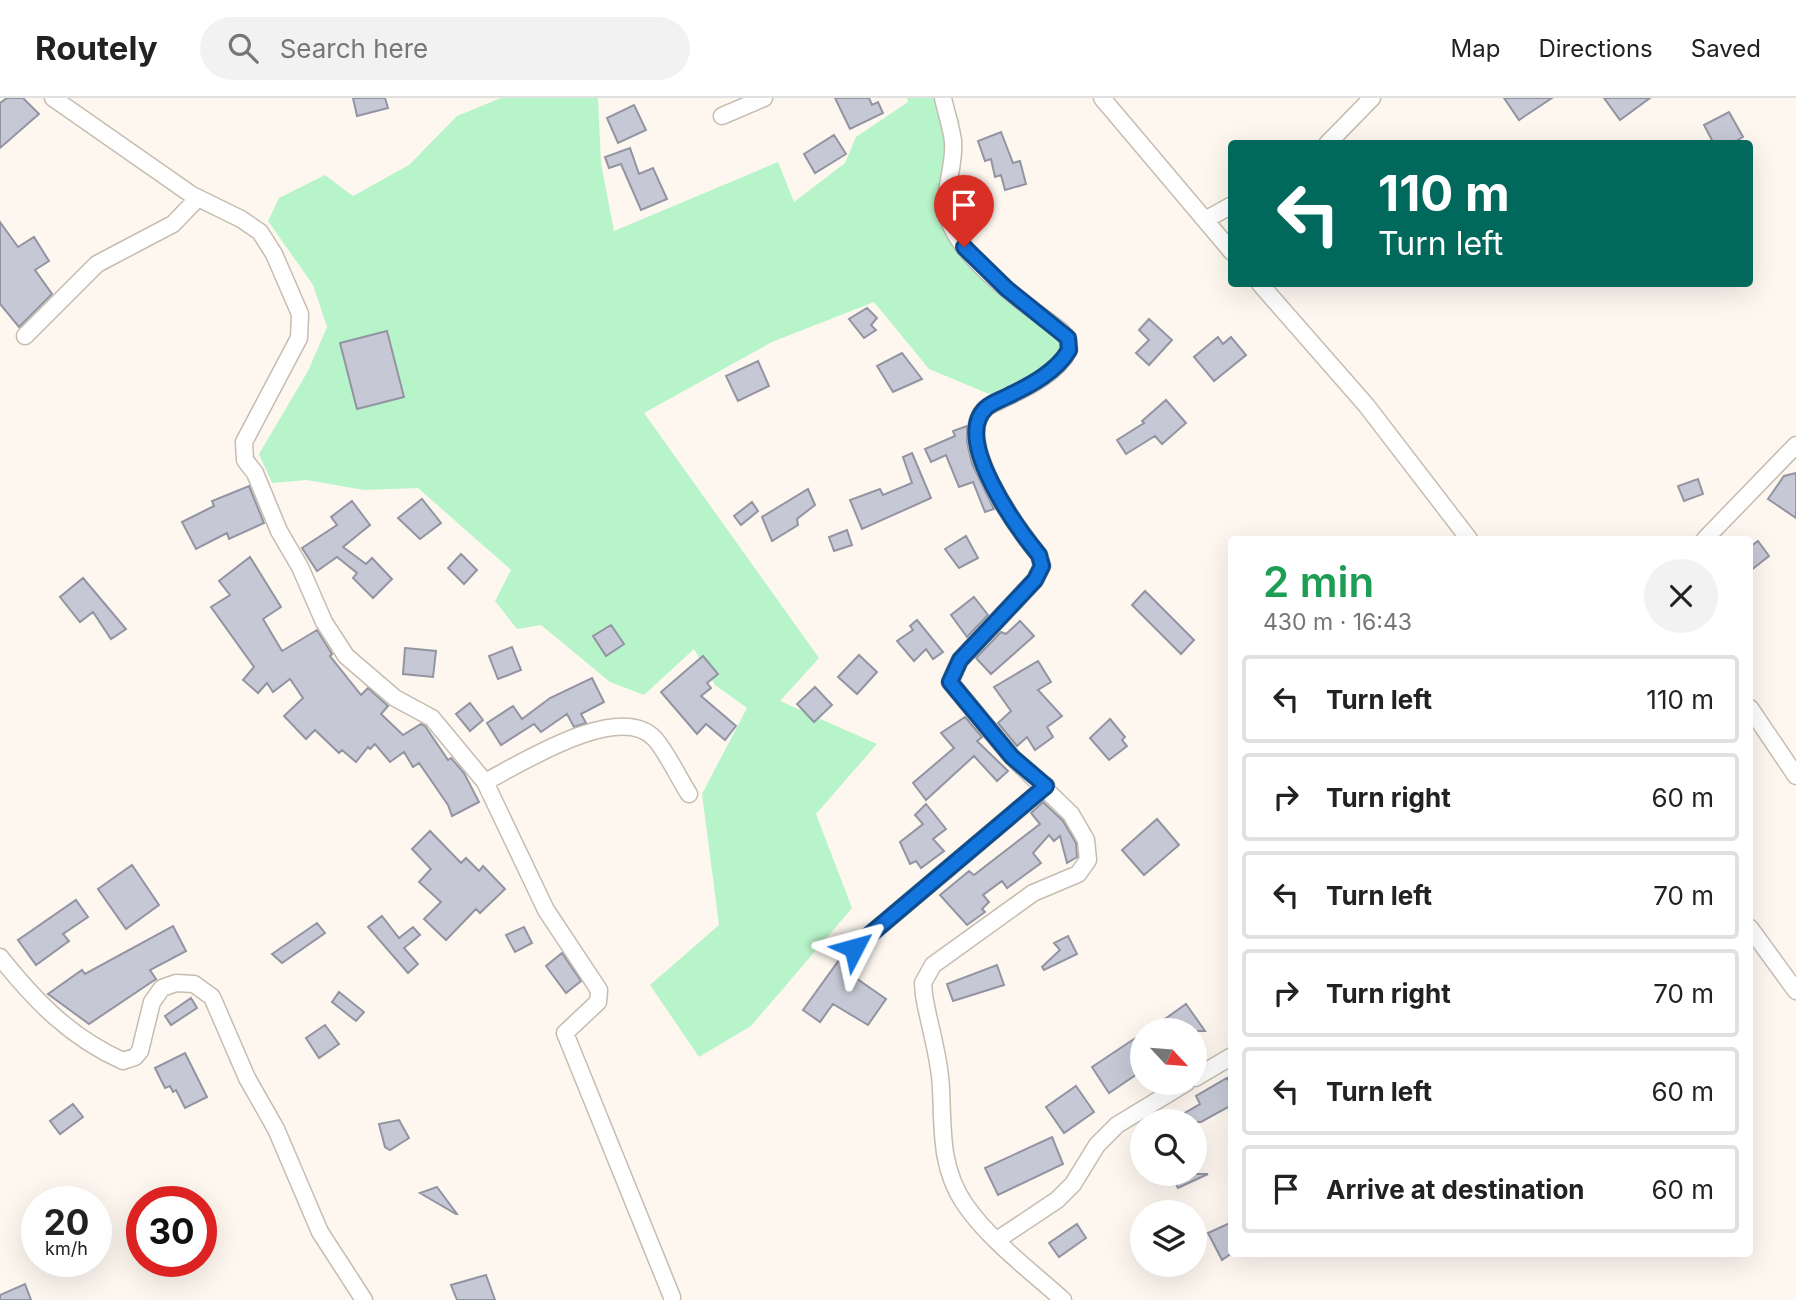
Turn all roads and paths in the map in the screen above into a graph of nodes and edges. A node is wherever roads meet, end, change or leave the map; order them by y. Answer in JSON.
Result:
{"nodes":[{"id":1,"x":53,"y":98,"type":"edge"},
{"id":2,"x":764,"y":98,"type":"edge"},
{"id":3,"x":943,"y":98,"type":"edge"},
{"id":4,"x":1102,"y":98,"type":"edge"},
{"id":5,"x":1372,"y":98,"type":"edge"},
{"id":6,"x":722,"y":116,"type":"dead end"},
{"id":7,"x":1331,"y":140,"type":"edge"},
{"id":8,"x":198,"y":198,"type":"junction"},
{"id":9,"x":1228,"y":207,"type":"edge"},
{"id":10,"x":1205,"y":220,"type":"junction"},
{"id":11,"x":1228,"y":246,"type":"edge"},
{"id":12,"x":1263,"y":287,"type":"edge"},
{"id":13,"x":24,"y":336,"type":"dead end"},
{"id":14,"x":1796,"y":445,"type":"edge"},
{"id":15,"x":1467,"y":536,"type":"edge"},
{"id":16,"x":1708,"y":536,"type":"edge"},
{"id":17,"x":1753,"y":713,"type":"edge"},
{"id":18,"x":1796,"y":776,"type":"edge"},
{"id":19,"x":485,"y":782,"type":"junction"},
{"id":20,"x":1046,"y":786,"type":"junction"},
{"id":21,"x":689,"y":794,"type":"dead end"},
{"id":22,"x":1753,"y":932,"type":"edge"},
{"id":23,"x":854,"y":948,"type":"dead end"},
{"id":24,"x":0,"y":957,"type":"edge"},
{"id":25,"x":1796,"y":991,"type":"edge"},
{"id":26,"x":1228,"y":1058,"type":"edge"},
{"id":27,"x":1208,"y":1070,"type":"edge"},
{"id":28,"x":1165,"y":1096,"type":"edge"},
{"id":29,"x":997,"y":1240,"type":"junction"},
{"id":30,"x":672,"y":1297,"type":"dead end"},
{"id":31,"x":364,"y":1300,"type":"edge"},
{"id":32,"x":1063,"y":1300,"type":"edge"}],
"edges":[{"from":1,"to":8,"type":"street"},
{"from":2,"to":6,"type":"street"},
{"from":3,"to":20,"type":"street"},
{"from":4,"to":10,"type":"street"},
{"from":5,"to":7,"type":"street"},
{"from":8,"to":13,"type":"street"},
{"from":8,"to":19,"type":"street"},
{"from":9,"to":10,"type":"street"},
{"from":10,"to":11,"type":"street"},
{"from":12,"to":15,"type":"street"},
{"from":14,"to":16,"type":"street"},
{"from":17,"to":18,"type":"street"},
{"from":19,"to":21,"type":"street"},
{"from":19,"to":30,"type":"street"},
{"from":20,"to":23,"type":"street"},
{"from":20,"to":29,"type":"street"},
{"from":22,"to":25,"type":"street"},
{"from":24,"to":31,"type":"street"},
{"from":26,"to":27,"type":"street"},
{"from":28,"to":29,"type":"street"},
{"from":29,"to":32,"type":"street"}]}
